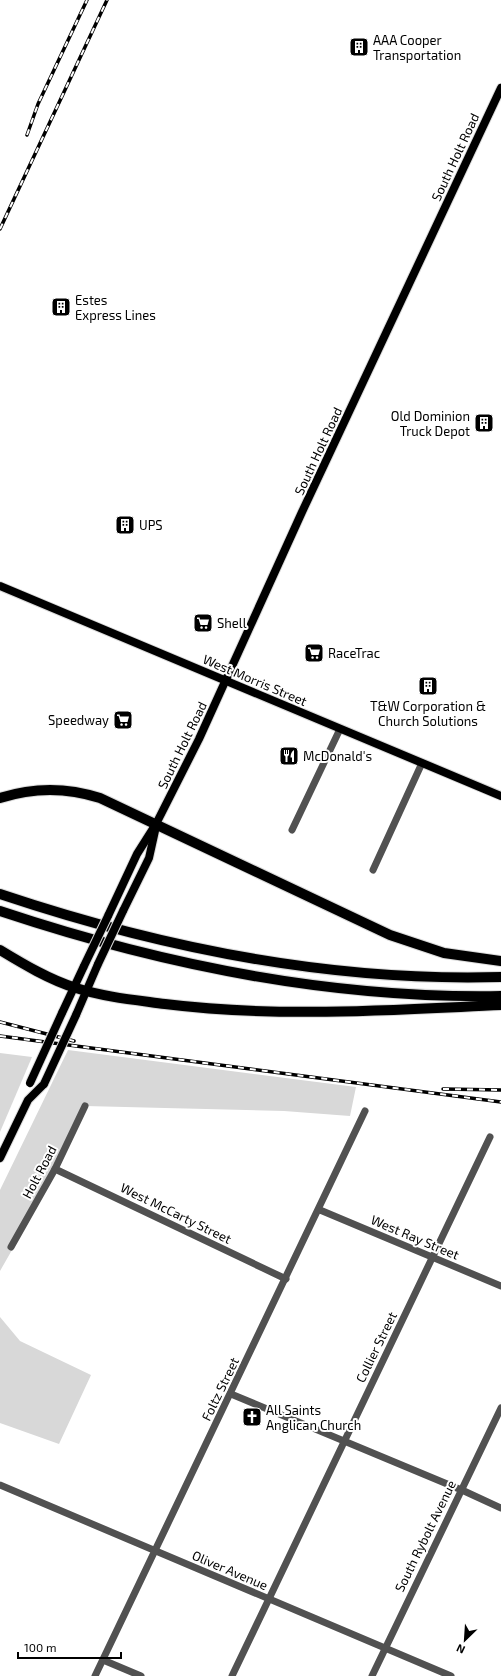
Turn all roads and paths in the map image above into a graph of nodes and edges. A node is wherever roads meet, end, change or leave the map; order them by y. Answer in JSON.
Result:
{"nodes":[{"id":1,"x":501,"y":88,"type":"edge"},
{"id":2,"x":0,"y":586,"type":"edge"},
{"id":3,"x":226,"y":681,"type":"junction"},
{"id":4,"x":340,"y":729,"type":"junction"},
{"id":5,"x":422,"y":763,"type":"junction"},
{"id":6,"x":501,"y":796,"type":"edge"},
{"id":7,"x":0,"y":798,"type":"edge"},
{"id":8,"x":156,"y":824,"type":"junction"},
{"id":9,"x":292,"y":830,"type":"dead end"},
{"id":10,"x":373,"y":870,"type":"dead end"},
{"id":11,"x":0,"y":894,"type":"edge"},
{"id":12,"x":0,"y":911,"type":"edge"},
{"id":13,"x":0,"y":950,"type":"edge"},
{"id":14,"x":501,"y":961,"type":"edge"},
{"id":15,"x":501,"y":977,"type":"edge"},
{"id":16,"x":74,"y":988,"type":"junction"},
{"id":17,"x":86,"y":991,"type":"junction"},
{"id":18,"x":501,"y":996,"type":"edge"},
{"id":19,"x":501,"y":1005,"type":"edge"},
{"id":20,"x":28,"y":1100,"type":"junction"},
{"id":21,"x":85,"y":1106,"type":"dead end"},
{"id":22,"x":366,"y":1111,"type":"dead end"},
{"id":23,"x":490,"y":1137,"type":"dead end"},
{"id":24,"x":0,"y":1158,"type":"edge"},
{"id":25,"x":55,"y":1169,"type":"junction"},
{"id":26,"x":320,"y":1210,"type":"junction"},
{"id":27,"x":11,"y":1247,"type":"dead end"},
{"id":28,"x":432,"y":1257,"type":"junction"},
{"id":29,"x":286,"y":1279,"type":"junction"},
{"id":30,"x":501,"y":1286,"type":"edge"},
{"id":31,"x":231,"y":1394,"type":"junction"},
{"id":32,"x":501,"y":1408,"type":"edge"},
{"id":33,"x":344,"y":1441,"type":"junction"},
{"id":34,"x":0,"y":1485,"type":"edge"},
{"id":35,"x":461,"y":1490,"type":"junction"},
{"id":36,"x":501,"y":1508,"type":"edge"},
{"id":37,"x":155,"y":1551,"type":"junction"},
{"id":38,"x":268,"y":1599,"type":"junction"},
{"id":39,"x":385,"y":1648,"type":"junction"},
{"id":40,"x":103,"y":1660,"type":"junction"},
{"id":41,"x":95,"y":1676,"type":"edge"},
{"id":42,"x":141,"y":1676,"type":"edge"},
{"id":43,"x":232,"y":1676,"type":"edge"},
{"id":44,"x":372,"y":1676,"type":"edge"},
{"id":45,"x":452,"y":1676,"type":"edge"}],
"edges":[{"from":1,"to":3,"type":"main road","name":"South Holt Road"},
{"from":2,"to":3,"type":"main road","name":"West Morris Street"},
{"from":3,"to":4,"type":"main road","name":"West Morris Street"},
{"from":3,"to":8,"type":"main road","name":"South Holt Road"},
{"from":4,"to":5,"type":"main road","name":"West Morris Street"},
{"from":4,"to":9,"type":"street"},
{"from":5,"to":6,"type":"main road","name":"West Morris Street"},
{"from":5,"to":10,"type":"street"},
{"from":7,"to":8,"type":"highway"},
{"from":8,"to":14,"type":"highway"},
{"from":8,"to":16,"type":"main road","name":"South Holt Road","bridge":true},
{"from":8,"to":17,"type":"main road","name":"South Holt Road","bridge":true},
{"from":11,"to":15,"type":"highway"},
{"from":12,"to":18,"type":"highway"},
{"from":13,"to":16,"type":"highway"},
{"from":16,"to":17,"type":"highway"},
{"from":16,"to":20,"type":"main road","name":"South Holt Road","bridge":true},
{"from":17,"to":19,"type":"highway"},
{"from":17,"to":20,"type":"main road","name":"South Holt Road","bridge":true},
{"from":20,"to":24,"type":"main road","name":"South Holt Road"},
{"from":21,"to":25,"type":"street","name":"Holt Road"},
{"from":22,"to":26,"type":"street","name":"Foltz Street"},
{"from":23,"to":28,"type":"street","name":"Collier Street"},
{"from":25,"to":27,"type":"street","name":"Holt Road"},
{"from":25,"to":29,"type":"street","name":"West McCarty Street"},
{"from":26,"to":28,"type":"street","name":"West Ray Street"},
{"from":26,"to":29,"type":"street","name":"Foltz Street"},
{"from":28,"to":30,"type":"street","name":"West Ray Street"},
{"from":28,"to":33,"type":"street","name":"Collier Street"},
{"from":29,"to":31,"type":"street","name":"Foltz Street"},
{"from":31,"to":33,"type":"street"},
{"from":31,"to":37,"type":"street","name":"Foltz Street"},
{"from":32,"to":35,"type":"street","name":"South Rybolt Avenue"},
{"from":33,"to":35,"type":"street"},
{"from":33,"to":38,"type":"street","name":"Collier Street"},
{"from":34,"to":37,"type":"street","name":"Oliver Avenue"},
{"from":35,"to":36,"type":"street"},
{"from":35,"to":39,"type":"street","name":"South Rybolt Avenue"},
{"from":37,"to":38,"type":"street","name":"Oliver Avenue"},
{"from":37,"to":40,"type":"street","name":"Foltz Street"},
{"from":38,"to":39,"type":"street","name":"Oliver Avenue"},
{"from":38,"to":43,"type":"street","name":"Collier Street"},
{"from":39,"to":44,"type":"street","name":"South Rybolt Avenue"},
{"from":39,"to":45,"type":"street","name":"Oliver Avenue"},
{"from":40,"to":41,"type":"street","name":"Foltz Street"},
{"from":40,"to":42,"type":"street"}]}
